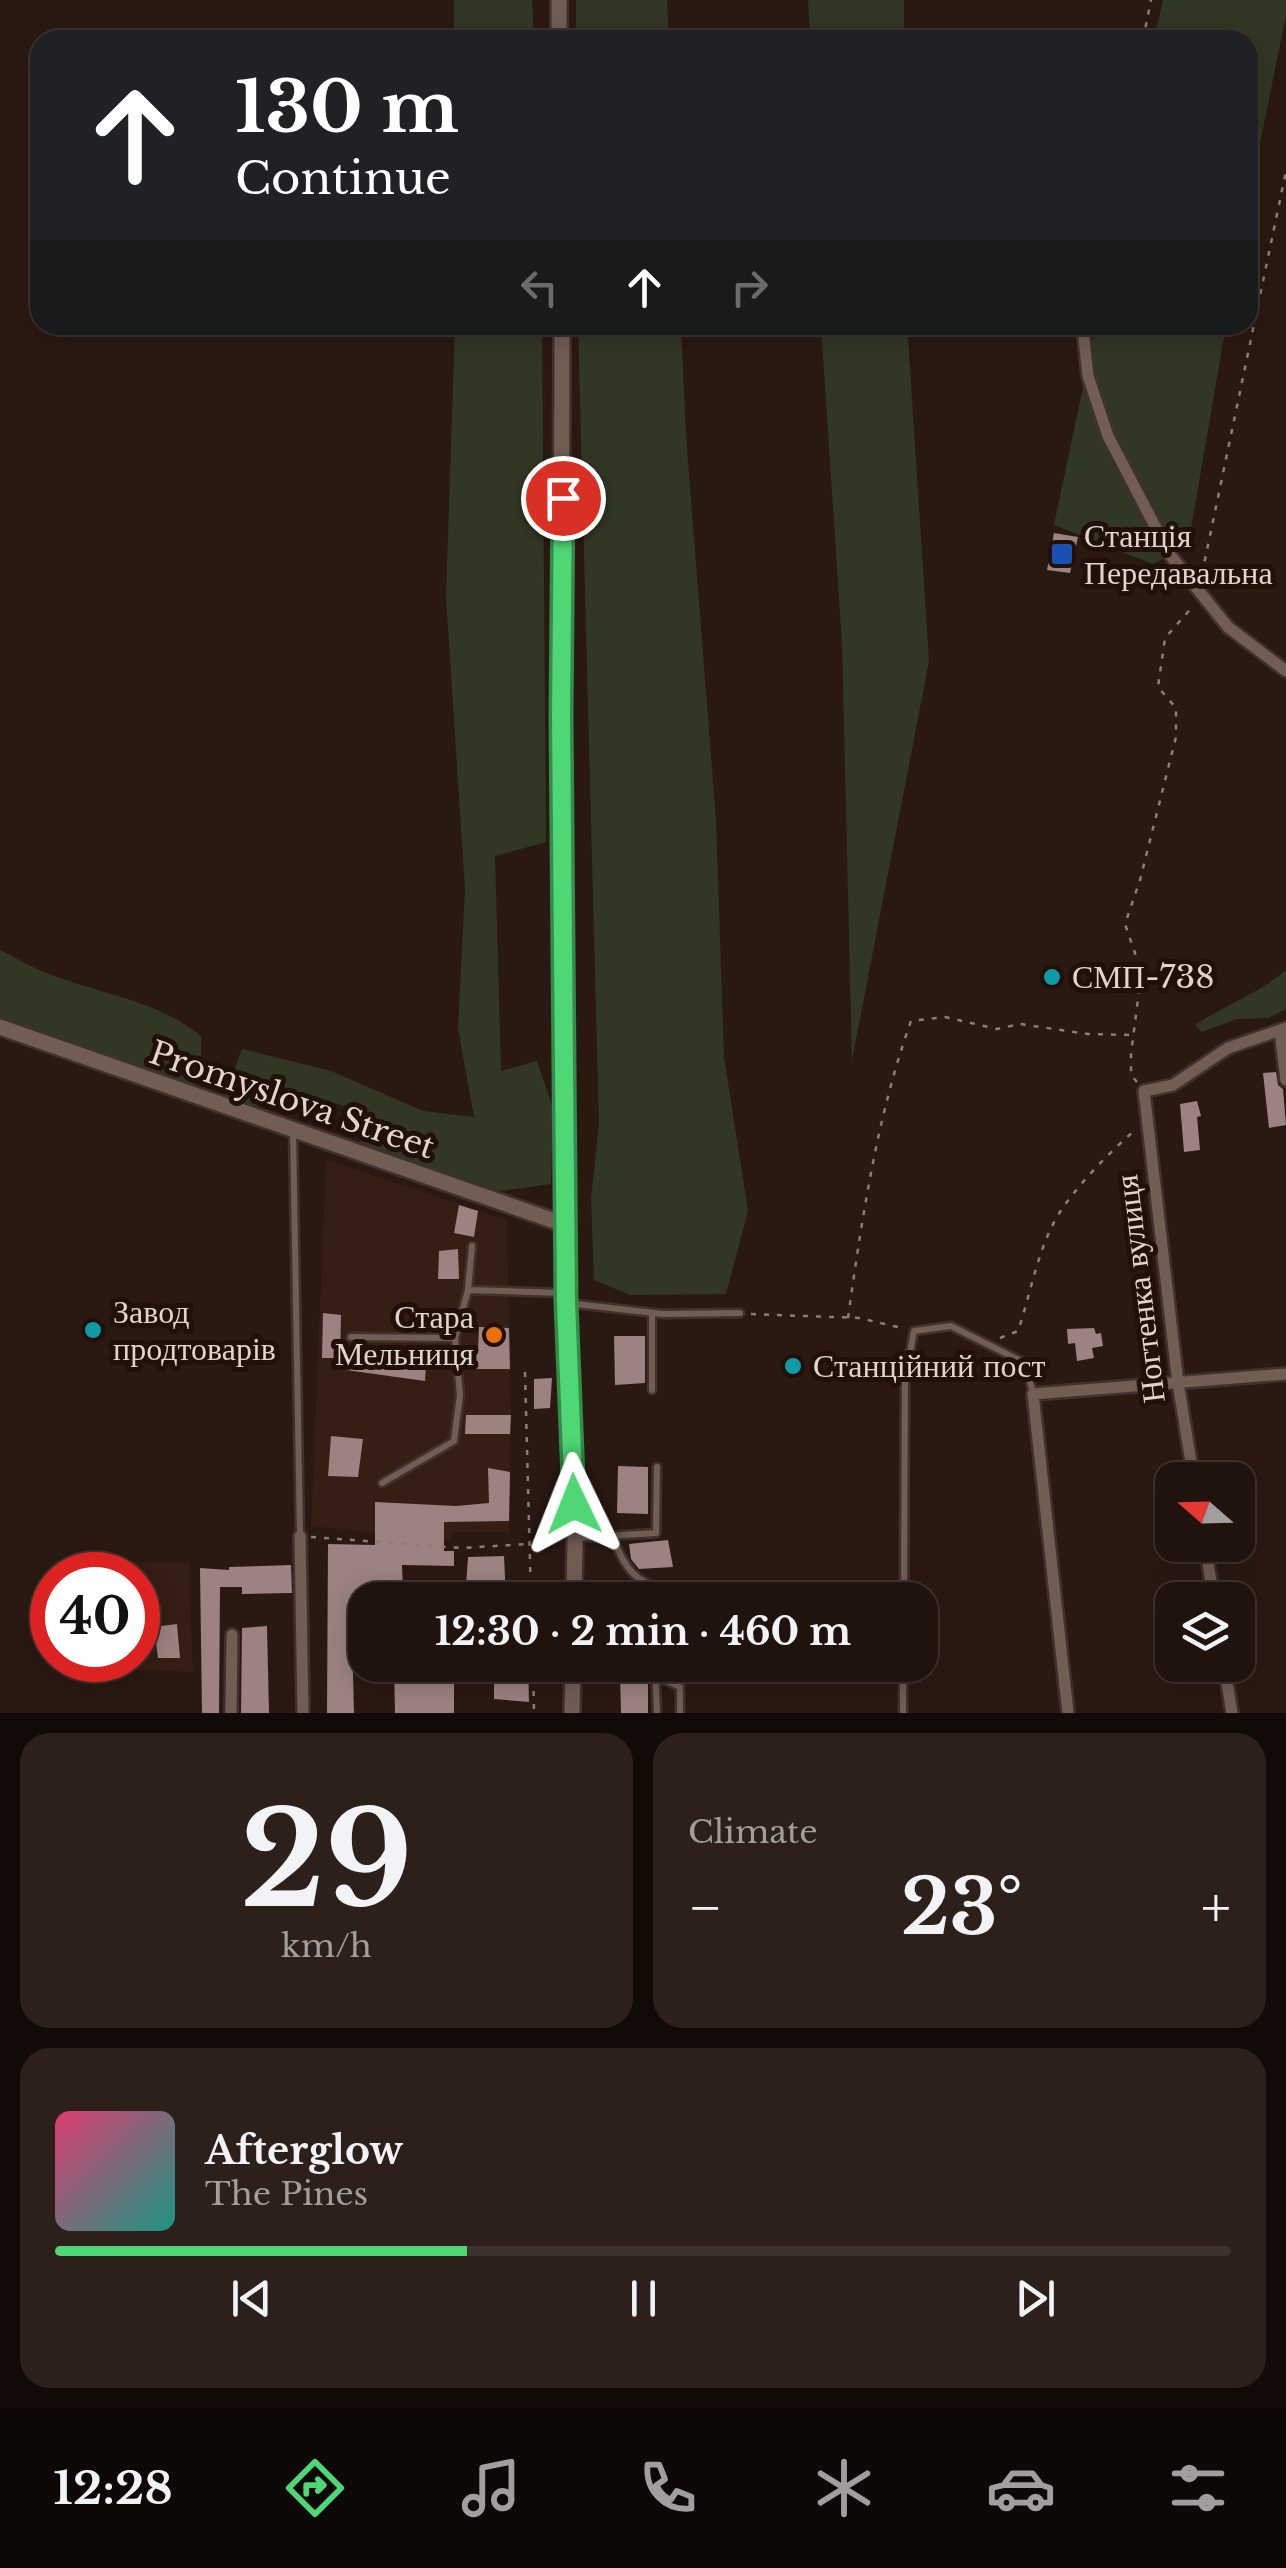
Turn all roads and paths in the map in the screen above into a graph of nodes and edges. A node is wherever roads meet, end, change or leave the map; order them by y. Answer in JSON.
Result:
{"nodes":[{"id":1,"x":558,"y":0,"type":"edge"},
{"id":2,"x":1151,"y":0,"type":"edge"},
{"id":3,"x":559,"y":30,"type":"edge"},
{"id":4,"x":1145,"y":30,"type":"edge"},
{"id":5,"x":1286,"y":171,"type":"edge"},
{"id":6,"x":1258,"y":310,"type":"edge"},
{"id":7,"x":562,"y":335,"type":"edge"},
{"id":8,"x":1084,"y":335,"type":"edge"},
{"id":9,"x":1253,"y":335,"type":"edge"},
{"id":10,"x":1201,"y":593,"type":"junction"},
{"id":11,"x":1286,"y":672,"type":"edge"},
{"id":12,"x":0,"y":1027,"type":"edge"},
{"id":13,"x":1283,"y":1029,"type":"edge"},
{"id":14,"x":1132,"y":1035,"type":"junction"},
{"id":15,"x":1286,"y":1080,"type":"edge"},
{"id":16,"x":1144,"y":1091,"type":"junction"},
{"id":17,"x":1148,"y":1120,"type":"junction"},
{"id":18,"x":294,"y":1129,"type":"junction"},
{"id":19,"x":566,"y":1224,"type":"junction"},
{"id":20,"x":472,"y":1246,"type":"dead end"},
{"id":21,"x":468,"y":1290,"type":"junction"},
{"id":22,"x":566,"y":1298,"type":"junction"},
{"id":23,"x":652,"y":1313,"type":"junction"},
{"id":24,"x":740,"y":1313,"type":"joint"},
{"id":25,"x":848,"y":1318,"type":"junction"},
{"id":26,"x":914,"y":1331,"type":"junction"},
{"id":27,"x":352,"y":1336,"type":"dead end"},
{"id":28,"x":455,"y":1338,"type":"junction"},
{"id":29,"x":984,"y":1342,"type":"junction"},
{"id":30,"x":525,"y":1372,"type":"dead end"},
{"id":31,"x":1286,"y":1374,"type":"edge"},
{"id":32,"x":1178,"y":1384,"type":"junction"},
{"id":33,"x":652,"y":1390,"type":"dead end"},
{"id":34,"x":1033,"y":1394,"type":"junction"},
{"id":35,"x":1191,"y":1462,"type":"edge"},
{"id":36,"x":657,"y":1467,"type":"dead end"},
{"id":37,"x":382,"y":1483,"type":"dead end"},
{"id":38,"x":300,"y":1536,"type":"junction"},
{"id":39,"x":612,"y":1536,"type":"junction"},
{"id":40,"x":575,"y":1538,"type":"junction"},
{"id":41,"x":530,"y":1544,"type":"junction"},
{"id":42,"x":531,"y":1582,"type":"edge"},
{"id":43,"x":574,"y":1582,"type":"edge"},
{"id":44,"x":644,"y":1582,"type":"edge"},
{"id":45,"x":904,"y":1582,"type":"edge"},
{"id":46,"x":232,"y":1635,"type":"dead end"},
{"id":47,"x":533,"y":1682,"type":"edge"},
{"id":48,"x":573,"y":1682,"type":"edge"},
{"id":49,"x":656,"y":1682,"type":"edge"},
{"id":50,"x":669,"y":1682,"type":"edge"},
{"id":51,"x":903,"y":1682,"type":"edge"},
{"id":52,"x":1227,"y":1682,"type":"edge"},
{"id":53,"x":231,"y":1713,"type":"edge"},
{"id":54,"x":303,"y":1713,"type":"edge"},
{"id":55,"x":534,"y":1713,"type":"edge"},
{"id":56,"x":572,"y":1713,"type":"edge"},
{"id":57,"x":657,"y":1713,"type":"edge"},
{"id":58,"x":680,"y":1713,"type":"edge"},
{"id":59,"x":903,"y":1713,"type":"edge"},
{"id":60,"x":1068,"y":1713,"type":"edge"},
{"id":61,"x":1232,"y":1713,"type":"edge"}],
"edges":[{"from":1,"to":3,"type":"street"},
{"from":2,"to":4,"type":"path"},
{"from":5,"to":6,"type":"path"},
{"from":7,"to":19,"type":"street"},
{"from":8,"to":10,"type":"street"},
{"from":9,"to":10,"type":"path"},
{"from":10,"to":11,"type":"street"},
{"from":10,"to":14,"type":"path"},
{"from":12,"to":18,"type":"street","name":"Promyslova Street"},
{"from":13,"to":15,"type":"street"},
{"from":13,"to":16,"type":"street"},
{"from":14,"to":16,"type":"path"},
{"from":14,"to":25,"type":"path"},
{"from":16,"to":17,"type":"street","name":"Ногтенка вулиця"},
{"from":17,"to":29,"type":"path"},
{"from":17,"to":32,"type":"street","name":"Ногтенка вулиця"},
{"from":18,"to":19,"type":"street","name":"Promyslova Street"},
{"from":18,"to":38,"type":"lane"},
{"from":19,"to":22,"type":"street"},
{"from":20,"to":21,"type":"lane"},
{"from":21,"to":22,"type":"lane"},
{"from":21,"to":28,"type":"lane"},
{"from":22,"to":23,"type":"lane"},
{"from":22,"to":40,"type":"street"},
{"from":23,"to":24,"type":"lane"},
{"from":23,"to":33,"type":"lane"},
{"from":24,"to":25,"type":"path"},
{"from":25,"to":26,"type":"path"},
{"from":26,"to":29,"type":"lane"},
{"from":26,"to":45,"type":"lane"},
{"from":27,"to":28,"type":"lane"},
{"from":28,"to":37,"type":"lane"},
{"from":29,"to":34,"type":"lane"},
{"from":30,"to":41,"type":"path"},
{"from":31,"to":32,"type":"street"},
{"from":32,"to":34,"type":"street"},
{"from":32,"to":35,"type":"street","name":"Ногтенка вулиця"},
{"from":34,"to":60,"type":"street"},
{"from":36,"to":39,"type":"lane"},
{"from":38,"to":41,"type":"path"},
{"from":38,"to":54,"type":"street"},
{"from":39,"to":40,"type":"lane"},
{"from":39,"to":44,"type":"lane"},
{"from":40,"to":43,"type":"street"},
{"from":41,"to":42,"type":"path"},
{"from":46,"to":53,"type":"street"},
{"from":47,"to":55,"type":"path"},
{"from":48,"to":56,"type":"street"},
{"from":49,"to":57,"type":"lane"},
{"from":50,"to":58,"type":"lane"},
{"from":51,"to":59,"type":"lane"},
{"from":52,"to":61,"type":"street"}]}
